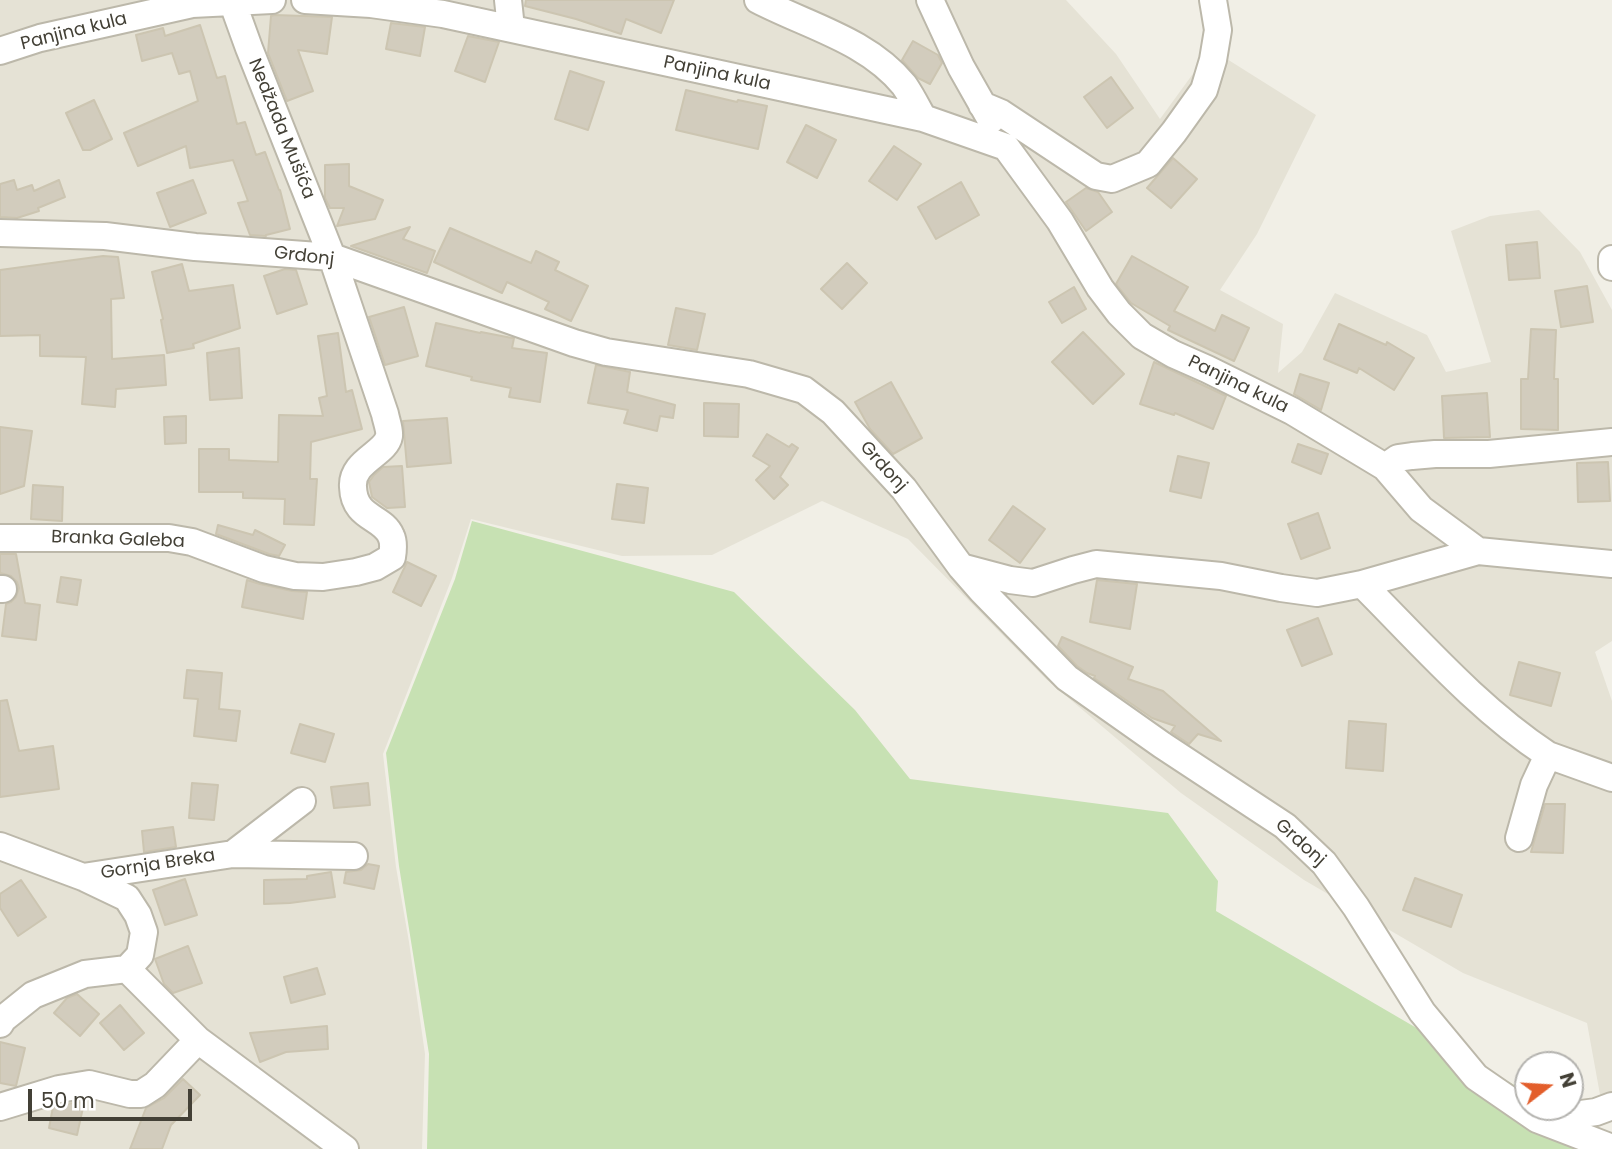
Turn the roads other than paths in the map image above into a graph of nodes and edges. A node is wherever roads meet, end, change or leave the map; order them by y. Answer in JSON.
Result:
{"nodes":[{"id":1,"x":272,"y":0,"type":"edge"},
{"id":2,"x":305,"y":0,"type":"edge"},
{"id":3,"x":508,"y":0,"type":"edge"},
{"id":4,"x":758,"y":0,"type":"edge"},
{"id":5,"x":930,"y":0,"type":"edge"},
{"id":6,"x":1213,"y":0,"type":"edge"},
{"id":7,"x":232,"y":1,"type":"edge"},
{"id":8,"x":191,"y":2,"type":"edge"},
{"id":9,"x":511,"y":28,"type":"junction"},
{"id":10,"x":0,"y":51,"type":"edge"},
{"id":11,"x":982,"y":105,"type":"junction"},
{"id":12,"x":923,"y":118,"type":"junction"},
{"id":13,"x":1006,"y":147,"type":"junction"},
{"id":14,"x":0,"y":233,"type":"edge"},
{"id":15,"x":332,"y":257,"type":"junction"},
{"id":16,"x":1612,"y":260,"type":"edge"},
{"id":17,"x":1612,"y":267,"type":"edge"},
{"id":18,"x":1612,"y":442,"type":"edge"},
{"id":19,"x":1385,"y":467,"type":"junction"},
{"id":20,"x":0,"y":538,"type":"edge"},
{"id":21,"x":1478,"y":551,"type":"junction"},
{"id":22,"x":1612,"y":564,"type":"edge"},
{"id":23,"x":961,"y":567,"type":"junction"},
{"id":24,"x":1362,"y":584,"type":"junction"},
{"id":25,"x":1548,"y":755,"type":"junction"},
{"id":26,"x":1612,"y":778,"type":"edge"},
{"id":27,"x":302,"y":801,"type":"dead end"},
{"id":28,"x":1519,"y":838,"type":"dead end"},
{"id":29,"x":0,"y":846,"type":"edge"},
{"id":30,"x":233,"y":854,"type":"junction"},
{"id":31,"x":354,"y":856,"type":"dead end"},
{"id":32,"x":83,"y":877,"type":"junction"},
{"id":33,"x":127,"y":969,"type":"junction"},
{"id":34,"x":0,"y":1024,"type":"edge"},
{"id":35,"x":198,"y":1041,"type":"junction"},
{"id":36,"x":1514,"y":1103,"type":"edge"},
{"id":37,"x":1612,"y":1106,"type":"edge"},
{"id":38,"x":0,"y":1107,"type":"edge"},
{"id":39,"x":1584,"y":1114,"type":"edge"},
{"id":40,"x":1542,"y":1121,"type":"edge"},
{"id":41,"x":1612,"y":1148,"type":"edge"},
{"id":42,"x":345,"y":1149,"type":"edge"}],
"edges":[{"from":1,"to":7,"type":"street","name":"Panjina kula"},
{"from":2,"to":9,"type":"street","name":"Panjina kula"},
{"from":3,"to":9,"type":"street"},
{"from":4,"to":12,"type":"street"},
{"from":5,"to":11,"type":"street"},
{"from":6,"to":11,"type":"street"},
{"from":7,"to":8,"type":"street","name":"Panjina kula"},
{"from":7,"to":15,"type":"street","name":"Nedžada Mušića"},
{"from":8,"to":10,"type":"street","name":"Panjina kula"},
{"from":9,"to":12,"type":"street","name":"Panjina kula"},
{"from":11,"to":13,"type":"street"},
{"from":12,"to":13,"type":"street","name":"Panjina kula"},
{"from":13,"to":19,"type":"street","name":"Panjina kula"},
{"from":14,"to":15,"type":"street","name":"Grdonj"},
{"from":15,"to":20,"type":"street","name":"Branka Galeba"},
{"from":15,"to":23,"type":"street","name":"Grdonj"},
{"from":16,"to":17,"type":"street"},
{"from":18,"to":19,"type":"street"},
{"from":19,"to":21,"type":"street","name":"Panjina kula"},
{"from":21,"to":22,"type":"street"},
{"from":21,"to":24,"type":"street"},
{"from":23,"to":24,"type":"street"},
{"from":23,"to":36,"type":"street","name":"Grdonj"},
{"from":24,"to":25,"type":"street"},
{"from":25,"to":26,"type":"street"},
{"from":25,"to":28,"type":"street"},
{"from":27,"to":30,"type":"street","name":"Gornja Breka"},
{"from":29,"to":32,"type":"street","name":"Gornja Breka"},
{"from":30,"to":31,"type":"street","name":"Gornja Breka"},
{"from":30,"to":32,"type":"street","name":"Gornja Breka"},
{"from":32,"to":33,"type":"street","name":"Gornja Breka"},
{"from":33,"to":34,"type":"street"},
{"from":33,"to":35,"type":"street"},
{"from":35,"to":38,"type":"street"},
{"from":35,"to":42,"type":"street"},
{"from":37,"to":39,"type":"street"},
{"from":40,"to":41,"type":"street","name":"Grdonj"}]}
